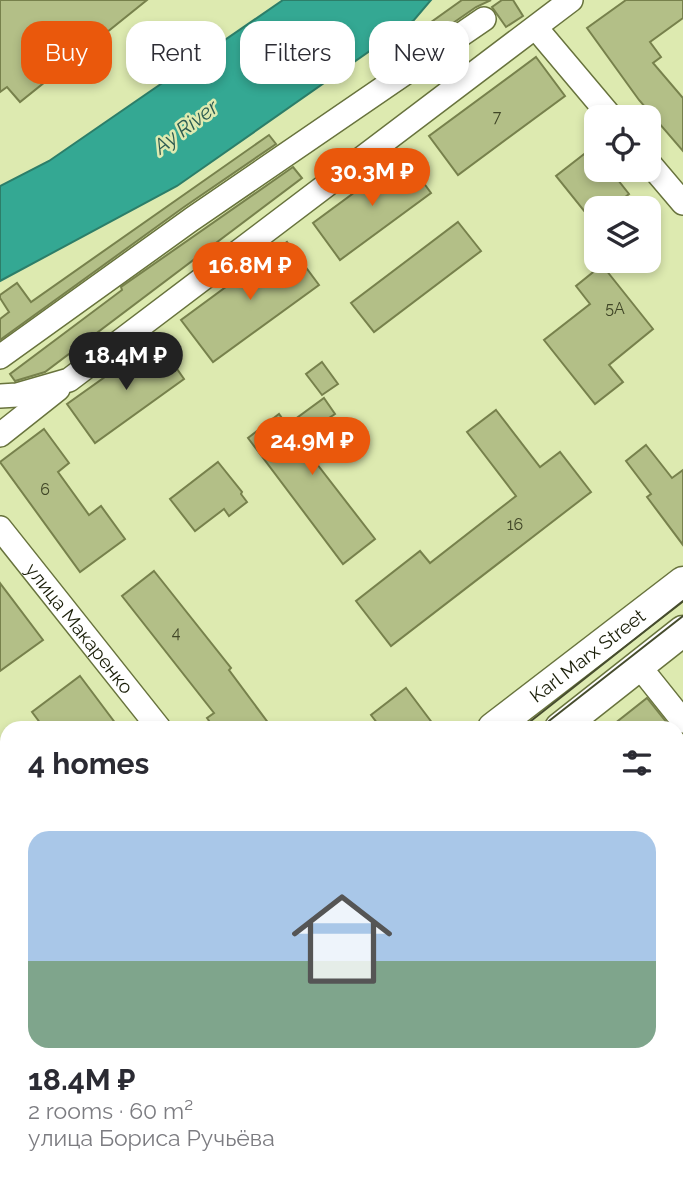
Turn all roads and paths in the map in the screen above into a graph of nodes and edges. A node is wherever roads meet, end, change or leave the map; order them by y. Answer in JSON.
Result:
{"nodes":[{"id":1,"x":571,"y":0,"type":"edge"},
{"id":2,"x":484,"y":19,"type":"dead end"},
{"id":3,"x":536,"y":28,"type":"junction"},
{"id":4,"x":601,"y":105,"type":"edge"},
{"id":5,"x":661,"y":177,"type":"edge"},
{"id":6,"x":683,"y":203,"type":"edge"},
{"id":7,"x":0,"y":357,"type":"edge"},
{"id":8,"x":69,"y":380,"type":"junction"},
{"id":9,"x":0,"y":396,"type":"edge"},
{"id":10,"x":0,"y":435,"type":"edge"},
{"id":11,"x":0,"y":528,"type":"edge"},
{"id":12,"x":683,"y":582,"type":"edge"},
{"id":13,"x":683,"y":631,"type":"edge"},
{"id":14,"x":639,"y":666,"type":"junction"},
{"id":15,"x":153,"y":721,"type":"edge"},
{"id":16,"x":502,"y":721,"type":"edge"},
{"id":17,"x":569,"y":721,"type":"edge"},
{"id":18,"x":683,"y":721,"type":"edge"}],
"edges":[{"from":1,"to":3,"type":"street"},
{"from":2,"to":7,"type":"street"},
{"from":3,"to":4,"type":"street"},
{"from":3,"to":8,"type":"street"},
{"from":5,"to":6,"type":"street"},
{"from":8,"to":9,"type":"street"},
{"from":8,"to":10,"type":"street"},
{"from":11,"to":15,"type":"street","name":"улица Макаренко"},
{"from":12,"to":16,"type":"main road","name":"Karl Marx Street"},
{"from":13,"to":14,"type":"main road","name":"Karl Marx Street"},
{"from":14,"to":17,"type":"main road","name":"Karl Marx Street"},
{"from":14,"to":18,"type":"street"}]}
